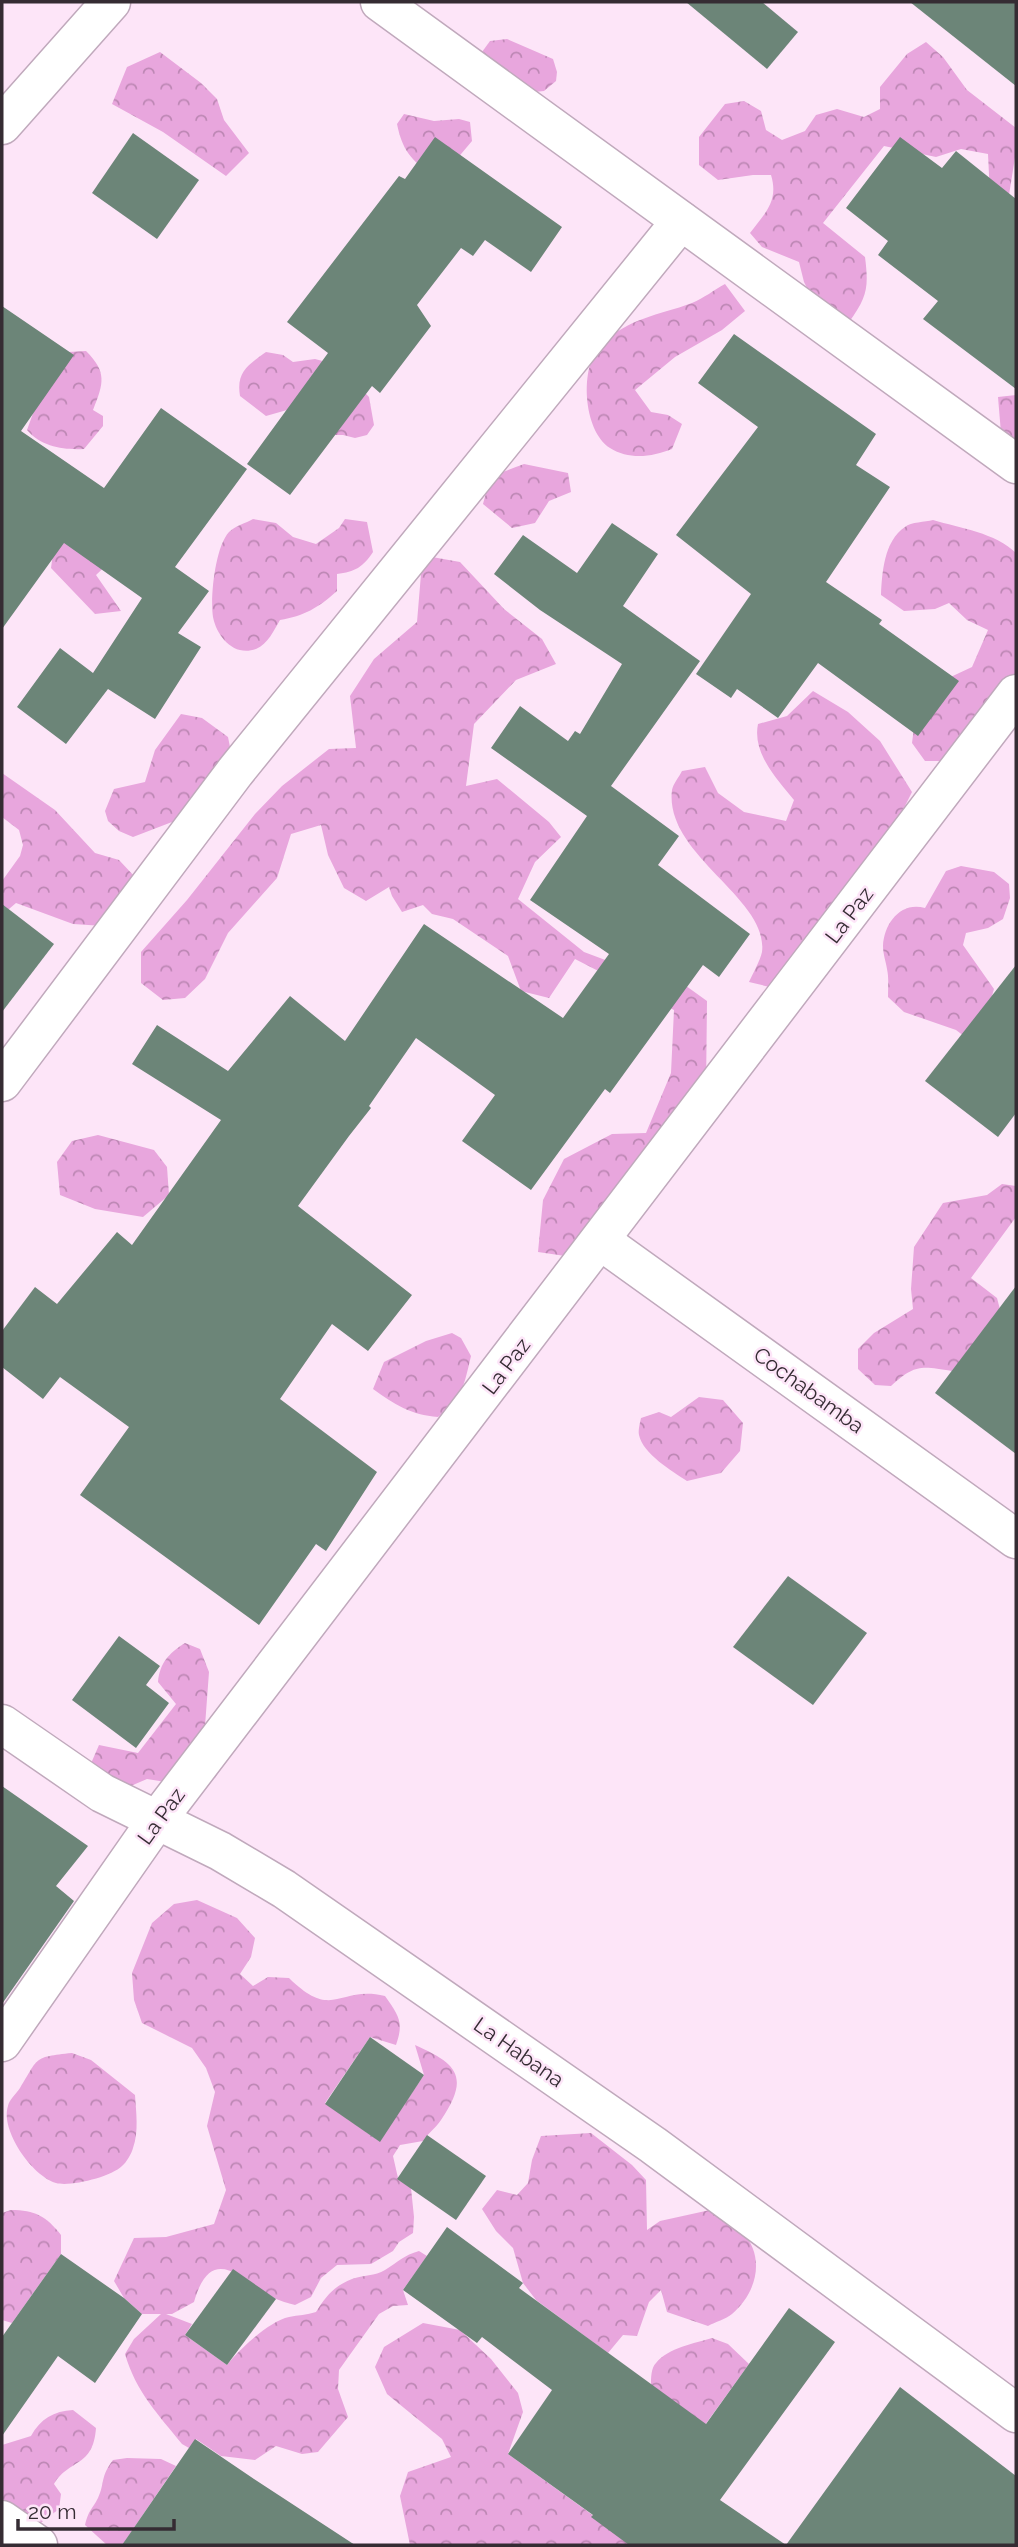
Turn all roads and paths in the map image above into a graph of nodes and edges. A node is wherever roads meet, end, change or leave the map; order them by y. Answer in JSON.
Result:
{"nodes":[{"id":1,"x":111,"y":2,"type":"edge"},
{"id":2,"x":380,"y":2,"type":"edge"},
{"id":3,"x":2,"y":125,"type":"edge"},
{"id":4,"x":681,"y":221,"type":"junction"},
{"id":5,"x":1016,"y":464,"type":"edge"},
{"id":6,"x":1016,"y":694,"type":"edge"},
{"id":7,"x":2,"y":1082,"type":"edge"},
{"id":8,"x":601,"y":1241,"type":"junction"},
{"id":9,"x":1016,"y":1539,"type":"edge"},
{"id":10,"x":2,"y":1724,"type":"edge"},
{"id":11,"x":158,"y":1820,"type":"junction"},
{"id":12,"x":2,"y":2042,"type":"edge"},
{"id":13,"x":1016,"y":2413,"type":"edge"},
{"id":14,"x":2,"y":2520,"type":"edge"},
{"id":15,"x":38,"y":2545,"type":"edge"}],
"edges":[{"from":1,"to":3,"type":"street"},
{"from":2,"to":4,"type":"street"},
{"from":4,"to":5,"type":"street"},
{"from":4,"to":7,"type":"street"},
{"from":6,"to":8,"type":"street","name":"La Paz"},
{"from":8,"to":9,"type":"street","name":"Cochabamba"},
{"from":8,"to":11,"type":"street","name":"La Paz"},
{"from":10,"to":11,"type":"street","name":"La Habana"},
{"from":11,"to":12,"type":"street","name":"La Paz"},
{"from":11,"to":13,"type":"street","name":"La Habana"},
{"from":14,"to":15,"type":"street"}]}
